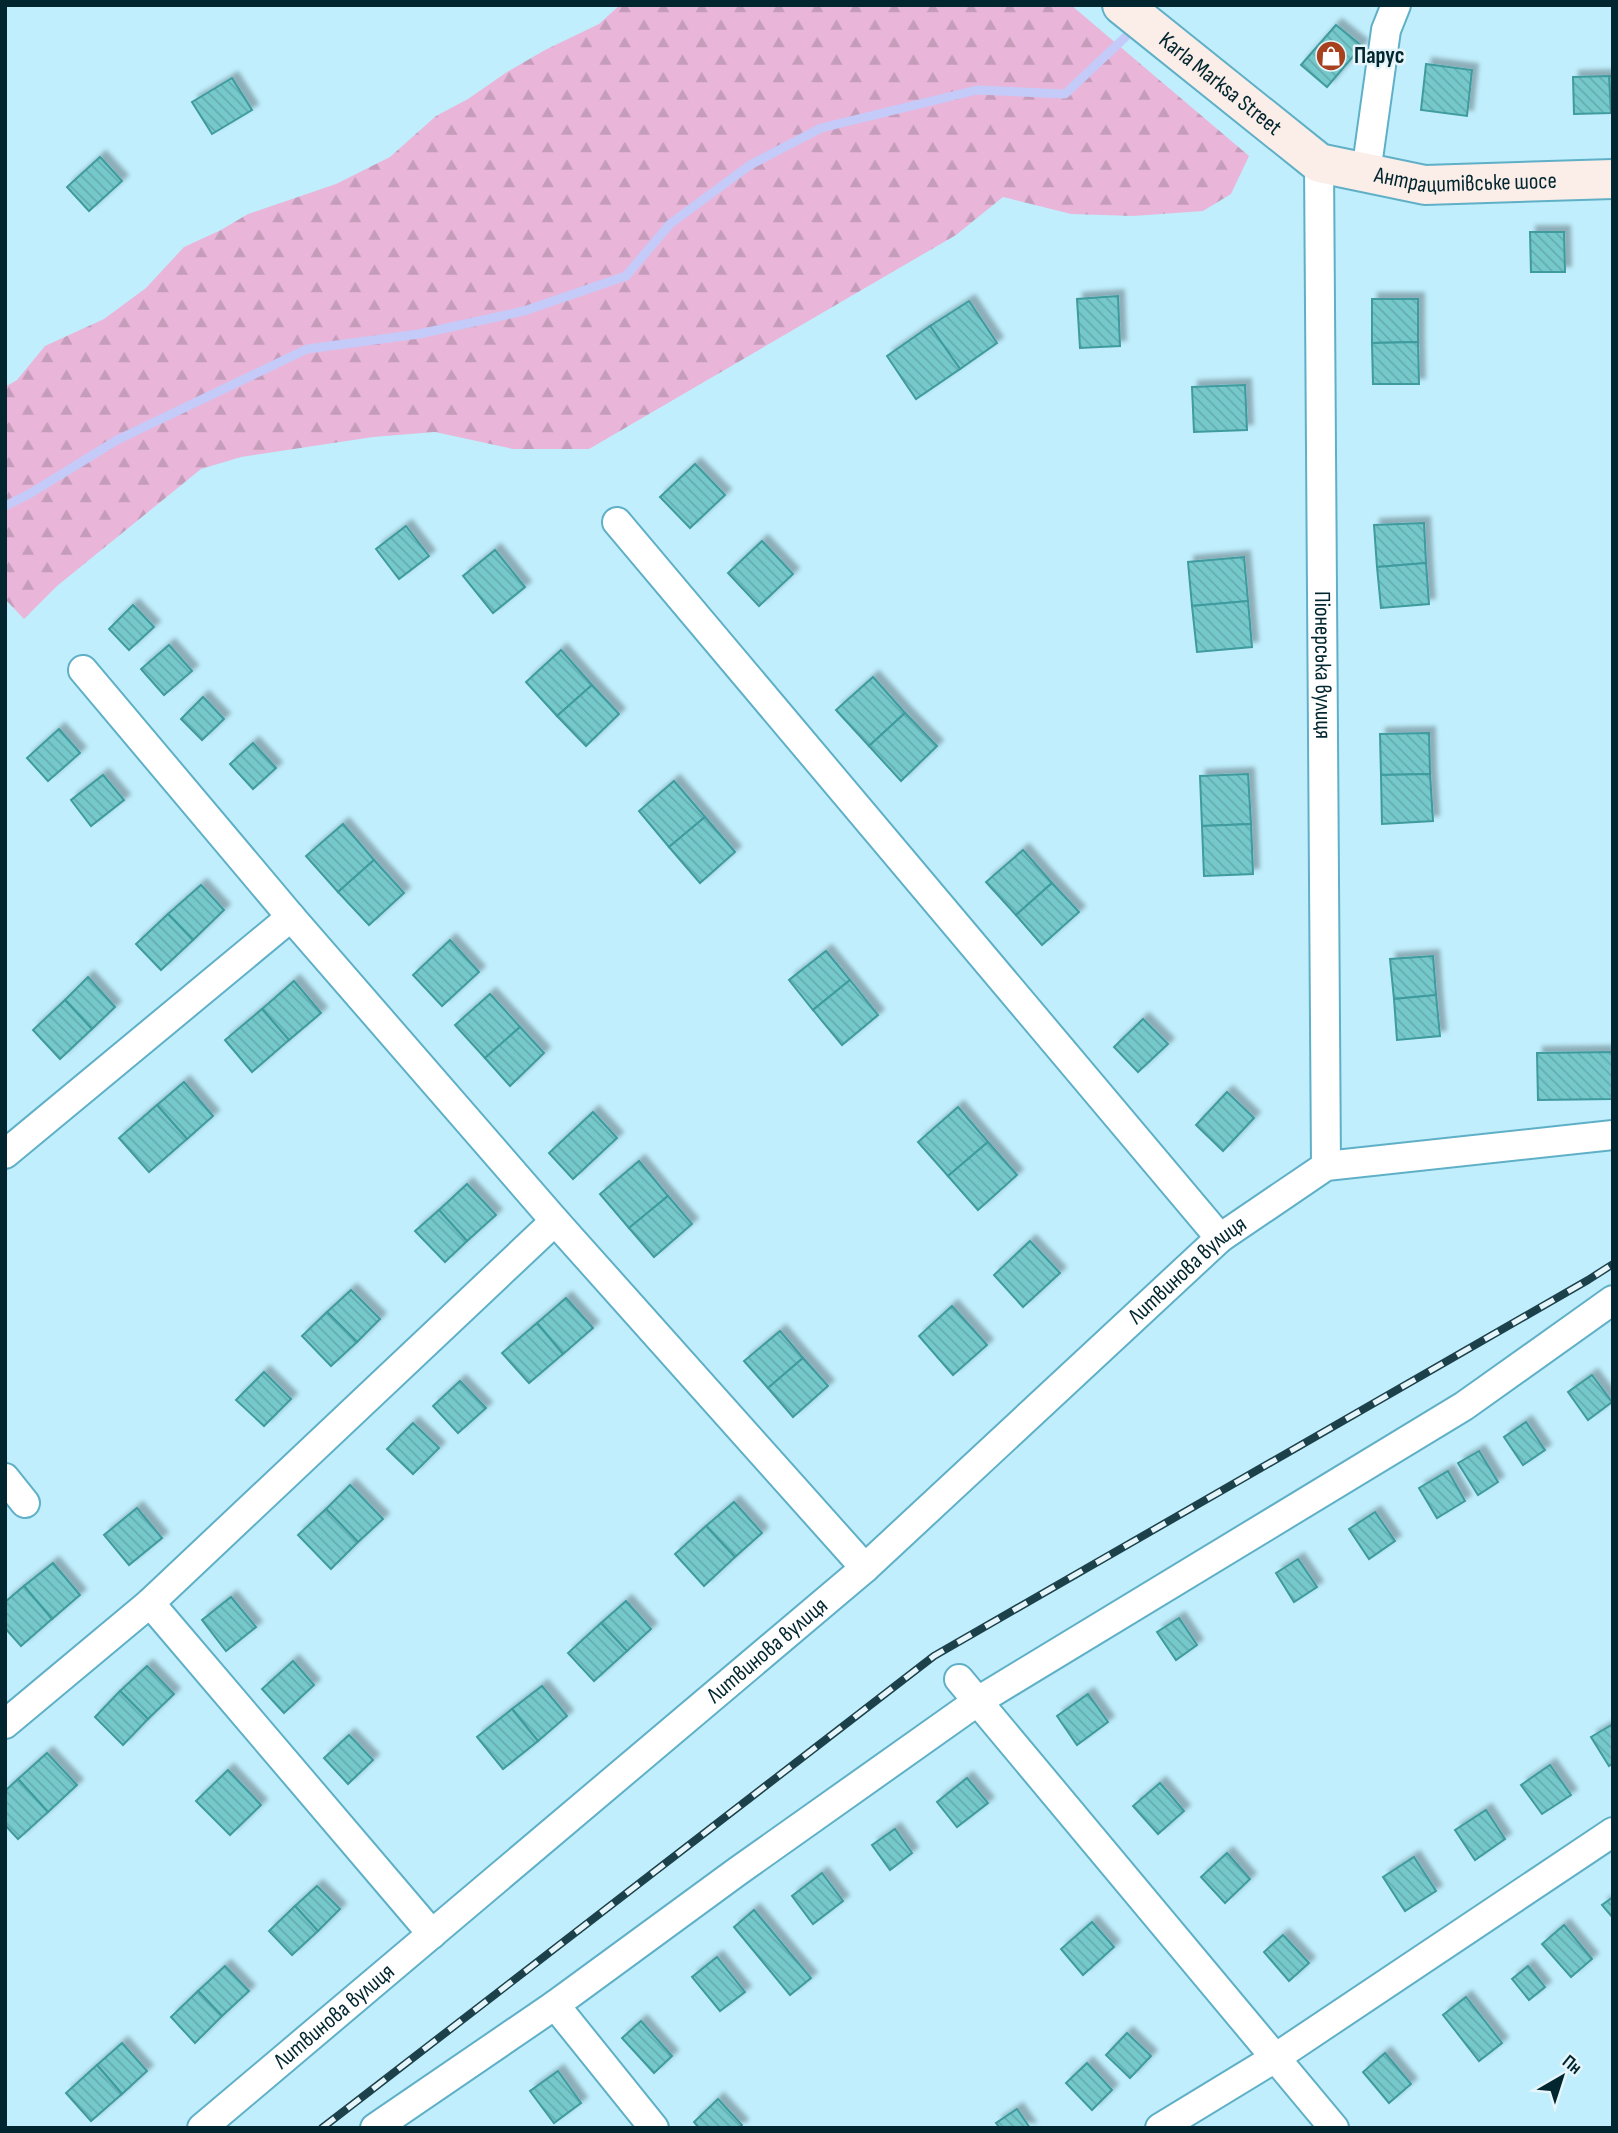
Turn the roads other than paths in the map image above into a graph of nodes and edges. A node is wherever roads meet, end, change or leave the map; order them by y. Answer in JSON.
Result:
{"nodes":[{"id":1,"x":1122,"y":5,"type":"edge"},
{"id":2,"x":1396,"y":5,"type":"edge"},
{"id":3,"x":1319,"y":163,"type":"junction"},
{"id":4,"x":1366,"y":173,"type":"junction"},
{"id":5,"x":1613,"y":179,"type":"edge"},
{"id":6,"x":617,"y":522,"type":"dead end"},
{"id":7,"x":83,"y":670,"type":"dead end"},
{"id":8,"x":291,"y":917,"type":"junction"},
{"id":9,"x":1613,"y":1135,"type":"edge"},
{"id":10,"x":5,"y":1154,"type":"edge"},
{"id":11,"x":1326,"y":1166,"type":"junction"},
{"id":12,"x":555,"y":1221,"type":"junction"},
{"id":13,"x":1220,"y":1238,"type":"junction"},
{"id":14,"x":1613,"y":1300,"type":"edge"},
{"id":15,"x":5,"y":1479,"type":"edge"},
{"id":16,"x":25,"y":1503,"type":"dead end"},
{"id":17,"x":865,"y":1568,"type":"junction"},
{"id":18,"x":150,"y":1603,"type":"junction"},
{"id":19,"x":959,"y":1679,"type":"dead end"},
{"id":20,"x":978,"y":1701,"type":"junction"},
{"id":21,"x":5,"y":1724,"type":"edge"},
{"id":22,"x":1613,"y":1832,"type":"edge"},
{"id":23,"x":432,"y":1934,"type":"junction"},
{"id":24,"x":555,"y":2005,"type":"junction"},
{"id":25,"x":1275,"y":2058,"type":"junction"},
{"id":26,"x":202,"y":2128,"type":"edge"},
{"id":27,"x":375,"y":2128,"type":"edge"},
{"id":28,"x":654,"y":2128,"type":"edge"},
{"id":29,"x":1160,"y":2128,"type":"edge"},
{"id":30,"x":1334,"y":2128,"type":"edge"}],
"edges":[{"from":1,"to":3,"type":"main road","name":"Karla Marksa Street"},
{"from":2,"to":4,"type":"street"},
{"from":3,"to":4,"type":"main road","name":"Антрацитівське шосе"},
{"from":3,"to":11,"type":"street","name":"Піонерська вулиця"},
{"from":4,"to":5,"type":"main road","name":"Антрацитівське шосе"},
{"from":6,"to":13,"type":"street"},
{"from":7,"to":8,"type":"street"},
{"from":8,"to":10,"type":"street"},
{"from":8,"to":12,"type":"street"},
{"from":9,"to":11,"type":"street"},
{"from":11,"to":13,"type":"street","name":"Литвинова вулиця"},
{"from":12,"to":17,"type":"street"},
{"from":12,"to":18,"type":"street"},
{"from":13,"to":17,"type":"street","name":"Литвинова вулиця"},
{"from":14,"to":20,"type":"street"},
{"from":15,"to":16,"type":"street"},
{"from":17,"to":23,"type":"street","name":"Литвинова вулиця"},
{"from":18,"to":21,"type":"street"},
{"from":18,"to":23,"type":"street"},
{"from":19,"to":20,"type":"street"},
{"from":20,"to":24,"type":"street"},
{"from":20,"to":25,"type":"street"},
{"from":22,"to":25,"type":"street"},
{"from":23,"to":26,"type":"street","name":"Литвинова вулиця"},
{"from":24,"to":27,"type":"street"},
{"from":24,"to":28,"type":"street"},
{"from":25,"to":29,"type":"street"},
{"from":25,"to":30,"type":"street"}]}
